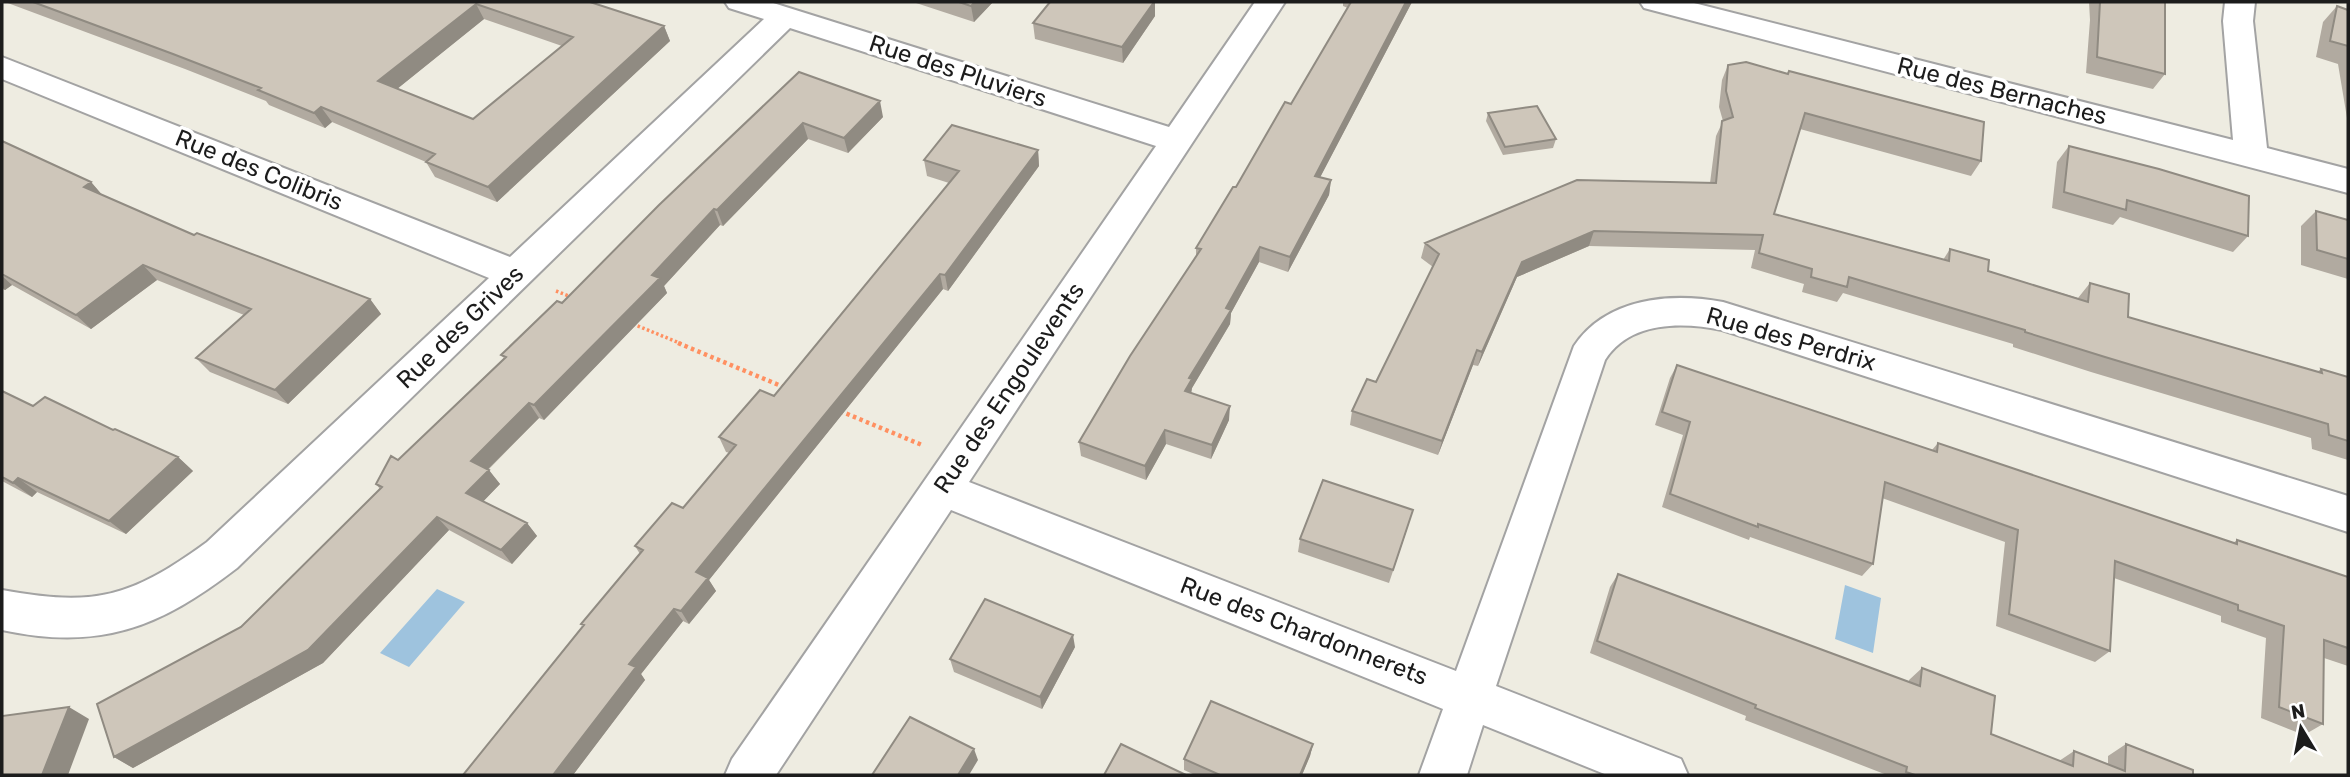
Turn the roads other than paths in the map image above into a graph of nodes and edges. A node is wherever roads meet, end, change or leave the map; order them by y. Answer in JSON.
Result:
{"nodes":[{"id":1,"x":740,"y":2,"type":"edge"},
{"id":2,"x":1270,"y":2,"type":"edge"},
{"id":3,"x":1655,"y":2,"type":"edge"},
{"id":4,"x":2240,"y":2,"type":"edge"},
{"id":5,"x":1717,"y":10,"type":"edge"},
{"id":6,"x":785,"y":16,"type":"junction"},
{"id":7,"x":2,"y":67,"type":"edge"},
{"id":8,"x":1175,"y":140,"type":"junction"},
{"id":9,"x":2251,"y":156,"type":"junction"},
{"id":10,"x":2348,"y":181,"type":"edge"},
{"id":11,"x":516,"y":274,"type":"junction"},
{"id":12,"x":951,"y":475,"type":"junction"},
{"id":13,"x":2348,"y":514,"type":"edge"},
{"id":14,"x":2,"y":610,"type":"edge"},
{"id":15,"x":1469,"y":696,"type":"junction"},
{"id":16,"x":749,"y":775,"type":"edge"},
{"id":17,"x":1443,"y":775,"type":"edge"},
{"id":18,"x":1664,"y":775,"type":"edge"}],
"edges":[{"from":1,"to":6,"type":"street","name":"Rue des Pluviers"},
{"from":2,"to":8,"type":"street","name":"Rue des Engoulevents"},
{"from":3,"to":5,"type":"street","name":"Rue des Bernaches"},
{"from":4,"to":9,"type":"street"},
{"from":5,"to":9,"type":"street","name":"Rue des Bernaches"},
{"from":6,"to":8,"type":"street","name":"Rue des Pluviers"},
{"from":6,"to":11,"type":"street","name":"Rue des Grives"},
{"from":7,"to":11,"type":"street","name":"Rue des Colibris"},
{"from":8,"to":12,"type":"street","name":"Rue des Engoulevents"},
{"from":9,"to":10,"type":"street","name":"Rue des Bernaches"},
{"from":11,"to":14,"type":"street","name":"Rue des Grives"},
{"from":12,"to":15,"type":"street","name":"Rue des Chardonnerets"},
{"from":12,"to":16,"type":"street","name":"Rue des Engoulevents"},
{"from":13,"to":15,"type":"street","name":"Rue des Perdrix"},
{"from":15,"to":17,"type":"street","name":"Rue des Perdrix"},
{"from":15,"to":18,"type":"street","name":"Rue des Chardonnerets"}]}
